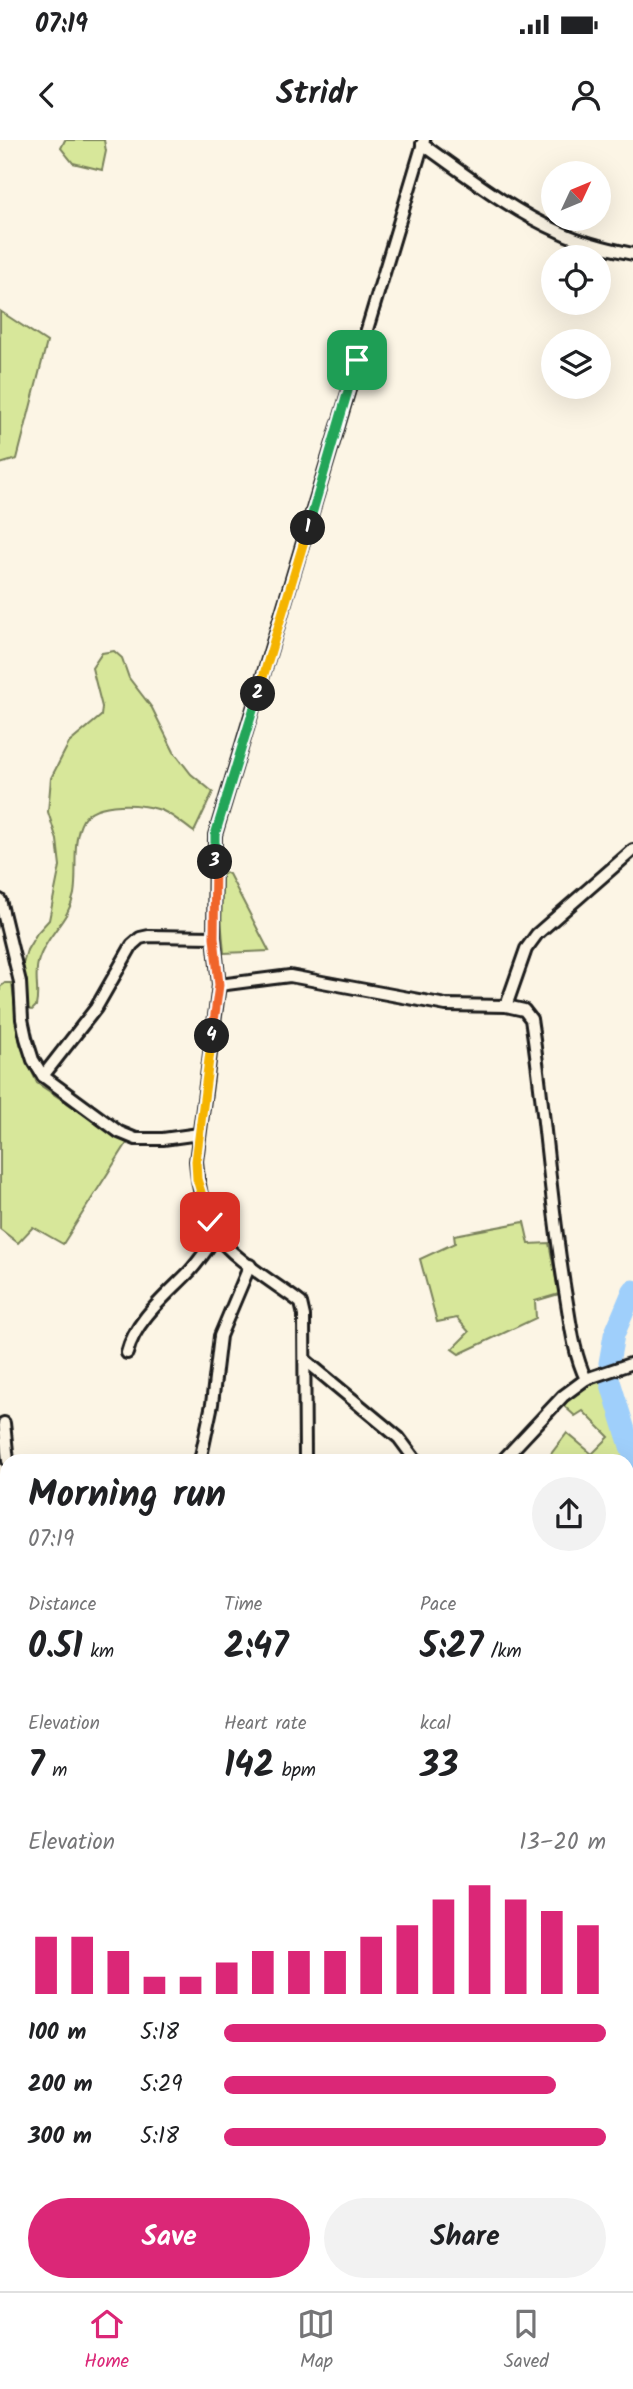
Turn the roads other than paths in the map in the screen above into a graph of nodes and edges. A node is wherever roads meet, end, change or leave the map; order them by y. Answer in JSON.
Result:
{"nodes":[{"id":1,"x":423,"y":142,"type":"edge"},
{"id":2,"x":633,"y":254,"type":"edge"},
{"id":3,"x":633,"y":850,"type":"edge"},
{"id":4,"x":0,"y":900,"type":"edge"},
{"id":5,"x":214,"y":937,"type":"junction"},
{"id":6,"x":219,"y":985,"type":"junction"},
{"id":7,"x":506,"y":1006,"type":"junction"},
{"id":8,"x":43,"y":1076,"type":"junction"},
{"id":9,"x":199,"y":1134,"type":"junction"},
{"id":10,"x":216,"y":1236,"type":"junction"},
{"id":11,"x":250,"y":1265,"type":"junction"},
{"id":12,"x":127,"y":1353,"type":"dead end"},
{"id":13,"x":305,"y":1360,"type":"junction"},
{"id":14,"x":633,"y":1363,"type":"edge"},
{"id":15,"x":586,"y":1379,"type":"junction"},
{"id":16,"x":4,"y":1423,"type":"dead end"},
{"id":17,"x":7,"y":1454,"type":"edge"},
{"id":18,"x":201,"y":1454,"type":"edge"},
{"id":19,"x":305,"y":1454,"type":"edge"},
{"id":20,"x":411,"y":1454,"type":"edge"},
{"id":21,"x":509,"y":1454,"type":"edge"}],
"edges":[{"from":1,"to":2,"type":"street"},
{"from":1,"to":5,"type":"street"},
{"from":3,"to":7,"type":"street"},
{"from":4,"to":8,"type":"street"},
{"from":5,"to":6,"type":"street"},
{"from":5,"to":8,"type":"street"},
{"from":6,"to":7,"type":"street"},
{"from":6,"to":9,"type":"street"},
{"from":7,"to":15,"type":"street"},
{"from":8,"to":9,"type":"street"},
{"from":9,"to":10,"type":"street"},
{"from":10,"to":11,"type":"street"},
{"from":10,"to":12,"type":"street"},
{"from":11,"to":13,"type":"street"},
{"from":11,"to":18,"type":"street"},
{"from":13,"to":19,"type":"street"},
{"from":13,"to":20,"type":"street"},
{"from":14,"to":15,"type":"street"},
{"from":15,"to":21,"type":"street"},
{"from":16,"to":17,"type":"street"}]}
